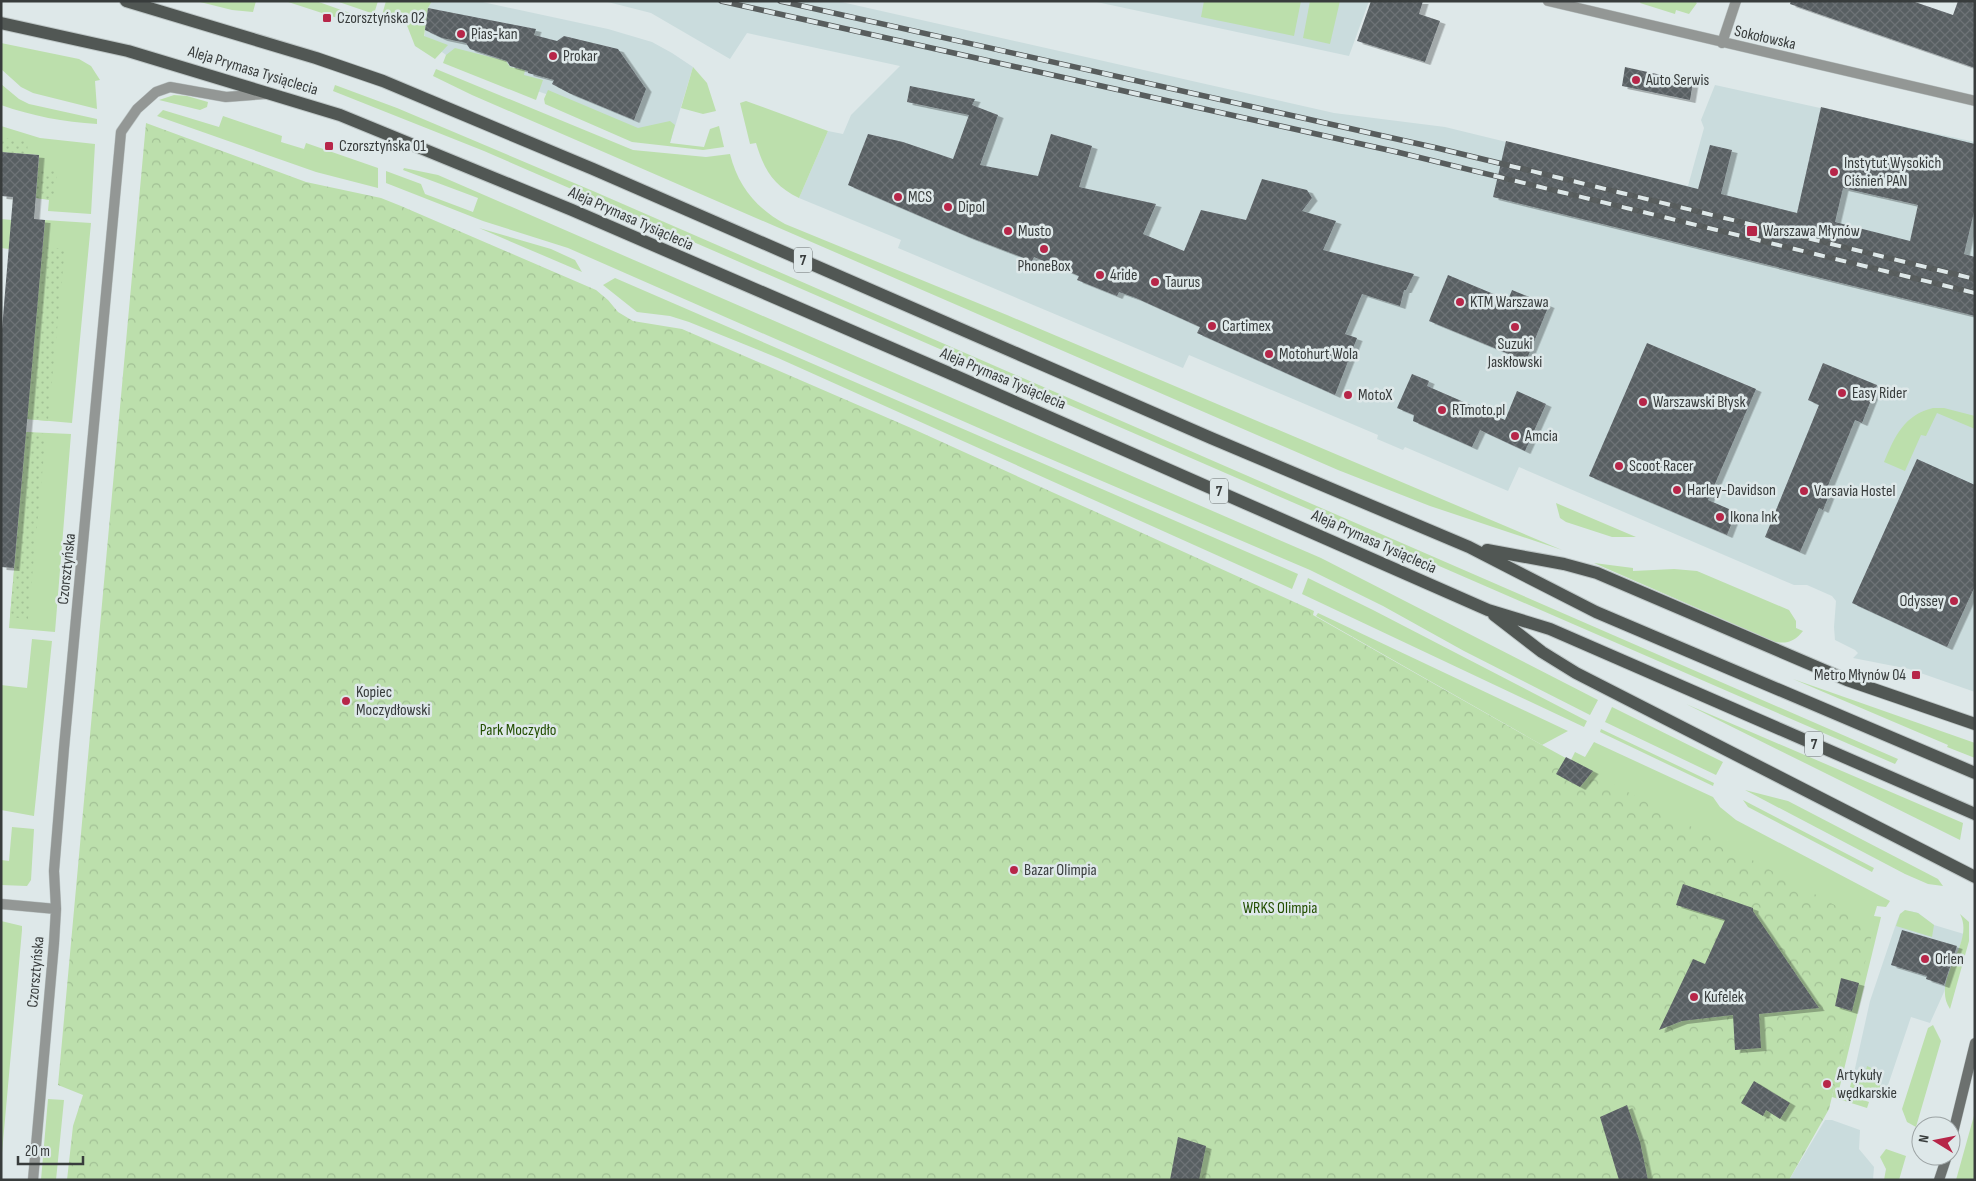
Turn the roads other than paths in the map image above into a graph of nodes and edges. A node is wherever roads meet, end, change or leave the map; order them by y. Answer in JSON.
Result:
{"nodes":[{"id":1,"x":126,"y":1,"type":"edge"},
{"id":2,"x":1548,"y":1,"type":"edge"},
{"id":3,"x":1736,"y":1,"type":"edge"},
{"id":4,"x":1,"y":23,"type":"edge"},
{"id":5,"x":1722,"y":43,"type":"junction"},
{"id":6,"x":272,"y":93,"type":"junction"},
{"id":7,"x":1975,"y":101,"type":"edge"},
{"id":8,"x":1470,"y":547,"type":"junction"},
{"id":9,"x":1488,"y":610,"type":"junction"},
{"id":10,"x":1975,"y":724,"type":"edge"},
{"id":11,"x":1975,"y":773,"type":"edge"},
{"id":12,"x":1975,"y":814,"type":"edge"},
{"id":13,"x":1975,"y":877,"type":"edge"},
{"id":14,"x":1,"y":904,"type":"edge"},
{"id":15,"x":56,"y":909,"type":"junction"},
{"id":16,"x":1975,"y":1043,"type":"edge"},
{"id":17,"x":1957,"y":1116,"type":"edge"},
{"id":18,"x":1944,"y":1166,"type":"edge"},
{"id":19,"x":33,"y":1180,"type":"edge"},
{"id":20,"x":1939,"y":1180,"type":"edge"}],
"edges":[{"from":1,"to":8,"type":"main road","name":"Aleja Prymasa Tysiąclecia","number":"7"},
{"from":2,"to":5,"type":"street","name":"Sokołowska"},
{"from":3,"to":5,"type":"street"},
{"from":4,"to":6,"type":"main road","name":"Aleja Prymasa Tysiąclecia","number":"7"},
{"from":5,"to":7,"type":"street","name":"Sokołowska"},
{"from":6,"to":9,"type":"main road","name":"Aleja Prymasa Tysiąclecia","number":"7"},
{"from":6,"to":15,"type":"street","name":"Czorsztyńska"},
{"from":8,"to":10,"type":"main road"},
{"from":8,"to":11,"type":"main road","name":"Aleja Prymasa Tysiąclecia","number":"7"},
{"from":9,"to":12,"type":"main road","name":"Aleja Prymasa Tysiąclecia","number":"7"},
{"from":9,"to":13,"type":"main road"},
{"from":14,"to":15,"type":"street"},
{"from":15,"to":19,"type":"street","name":"Czorsztyńska"},
{"from":16,"to":17,"type":"main road"},
{"from":18,"to":20,"type":"main road"}]}
